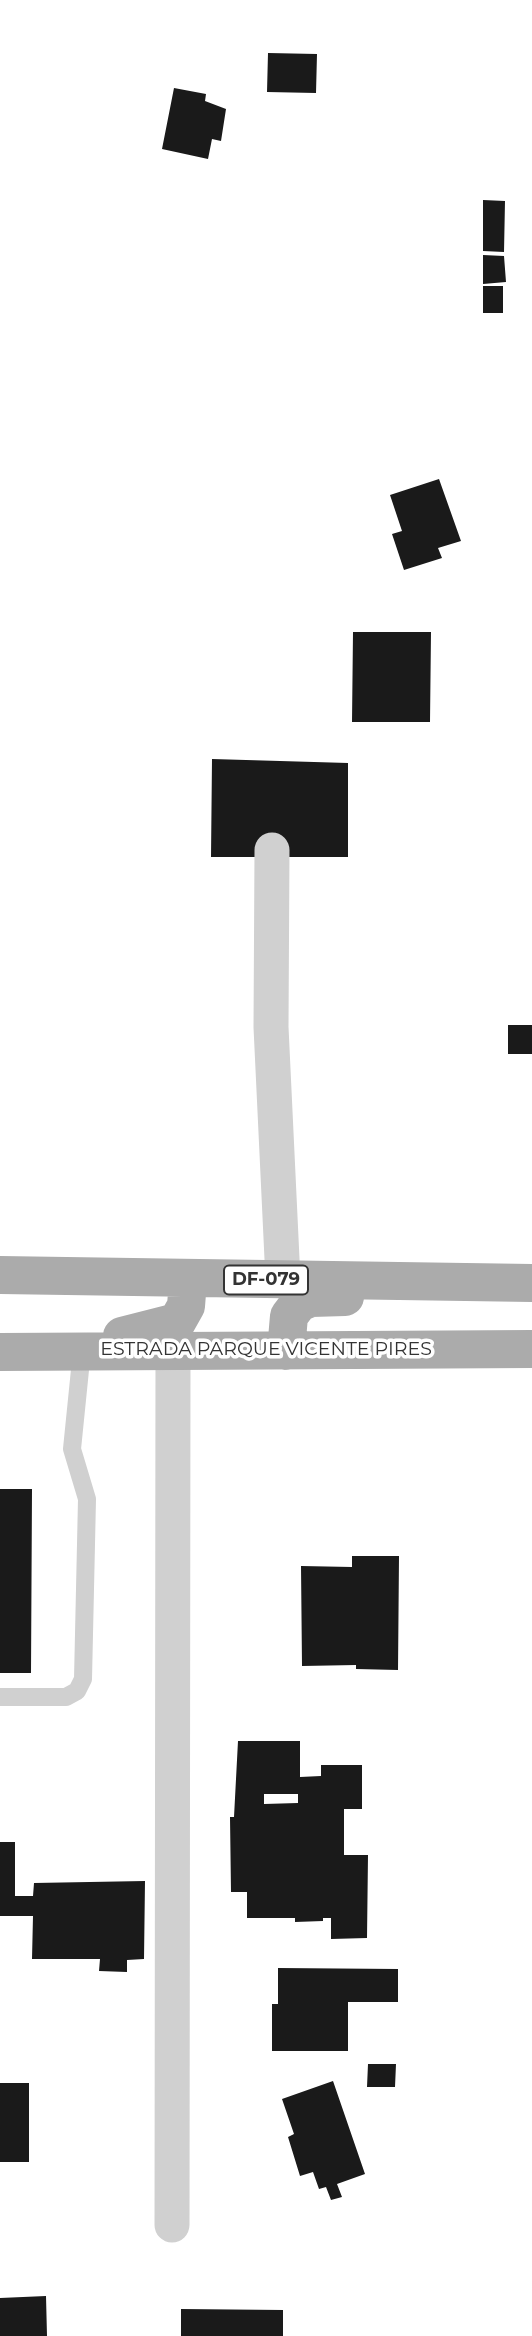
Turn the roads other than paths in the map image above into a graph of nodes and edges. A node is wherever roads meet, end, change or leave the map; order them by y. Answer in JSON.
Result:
{"nodes":[{"id":1,"x":272,"y":850,"type":"dead end"},
{"id":2,"x":0,"y":1275,"type":"edge"},
{"id":3,"x":188,"y":1280,"type":"junction"},
{"id":4,"x":283,"y":1280,"type":"junction"},
{"id":5,"x":378,"y":1282,"type":"junction"},
{"id":6,"x":532,"y":1283,"type":"edge"},
{"id":7,"x":532,"y":1349,"type":"edge"},
{"id":8,"x":74,"y":1350,"type":"junction"},
{"id":9,"x":173,"y":1350,"type":"junction"},
{"id":10,"x":286,"y":1351,"type":"junction"},
{"id":11,"x":0,"y":1352,"type":"edge"},
{"id":12,"x":0,"y":1697,"type":"edge"},
{"id":13,"x":172,"y":2225,"type":"dead end"}],
"edges":[{"from":1,"to":4,"type":"street"},
{"from":2,"to":3,"type":"main road","number":"DF-079"},
{"from":3,"to":4,"type":"main road","number":"DF-079"},
{"from":3,"to":8,"type":"main road"},
{"from":4,"to":5,"type":"main road","number":"DF-079"},
{"from":5,"to":6,"type":"main road","number":"DF-079"},
{"from":5,"to":10,"type":"main road"},
{"from":7,"to":10,"type":"main road","name":"ESTRADA PARQUE VICENTE PIRES"},
{"from":8,"to":9,"type":"main road","name":"ESTRADA PARQUE VICENTE PIRES"},
{"from":8,"to":11,"type":"main road","name":"ESTRADA PARQUE VICENTE PIRES"},
{"from":8,"to":12,"type":"lane"},
{"from":9,"to":10,"type":"main road","name":"ESTRADA PARQUE VICENTE PIRES"},
{"from":9,"to":13,"type":"street"}]}
